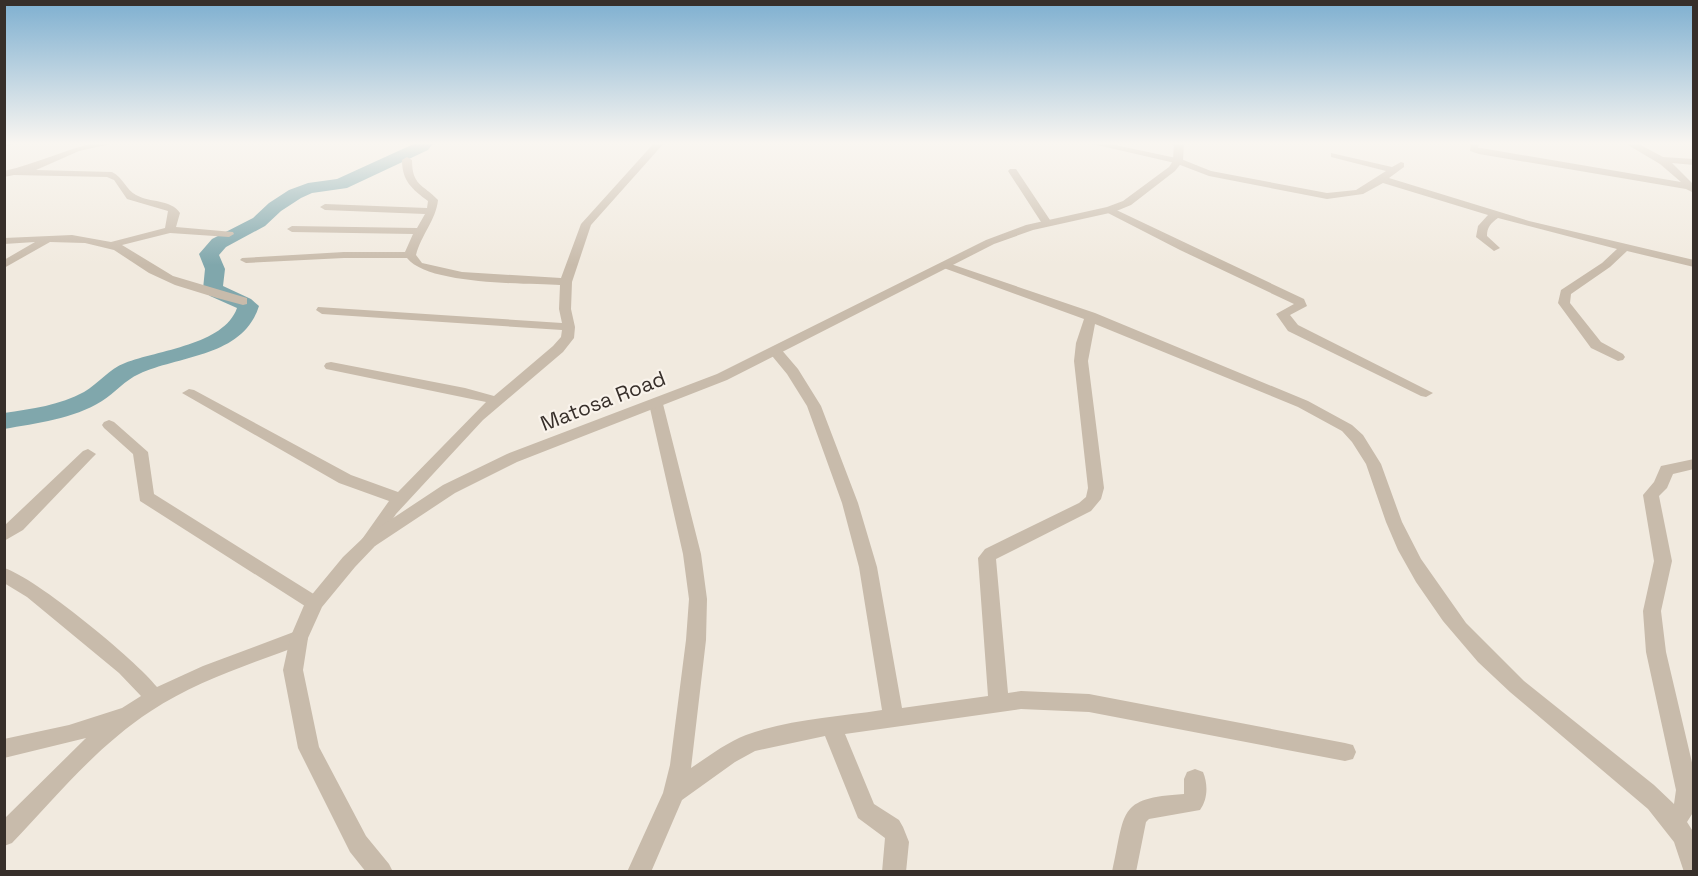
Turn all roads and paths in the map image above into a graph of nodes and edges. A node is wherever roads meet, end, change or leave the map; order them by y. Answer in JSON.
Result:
{"nodes":[{"id":1,"x":121,"y":183,"type":"edge"},
{"id":2,"x":411,"y":183,"type":"edge"},
{"id":3,"x":623,"y":183,"type":"edge"},
{"id":4,"x":1021,"y":183,"type":"edge"},
{"id":5,"x":1155,"y":183,"type":"edge"},
{"id":6,"x":1260,"y":183,"type":"edge"},
{"id":7,"x":1374,"y":183,"type":"edge"},
{"id":8,"x":1393,"y":183,"type":"edge"},
{"id":9,"x":1653,"y":183,"type":"edge"},
{"id":10,"x":1692,"y":190,"type":"edge"},
{"id":11,"x":326,"y":207,"type":"dead end"},
{"id":12,"x":1110,"y":210,"type":"junction"},
{"id":13,"x":431,"y":211,"type":"junction"},
{"id":14,"x":1496,"y":214,"type":"junction"},
{"id":15,"x":1047,"y":223,"type":"junction"},
{"id":16,"x":292,"y":228,"type":"dead end"},
{"id":17,"x":170,"y":230,"type":"junction"},
{"id":18,"x":418,"y":231,"type":"junction"},
{"id":19,"x":229,"y":234,"type":"dead end"},
{"id":20,"x":48,"y":239,"type":"junction"},
{"id":21,"x":4,"y":241,"type":"edge"},
{"id":22,"x":110,"y":245,"type":"junction"},
{"id":23,"x":1625,"y":247,"type":"junction"},
{"id":24,"x":1494,"y":248,"type":"dead end"},
{"id":25,"x":410,"y":255,"type":"junction"},
{"id":26,"x":246,"y":260,"type":"dead end"},
{"id":27,"x":1694,"y":264,"type":"edge"},
{"id":28,"x":4,"y":265,"type":"edge"},
{"id":29,"x":945,"y":265,"type":"junction"},
{"id":30,"x":566,"y":282,"type":"junction"},
{"id":31,"x":243,"y":301,"type":"dead end"},
{"id":32,"x":322,"y":310,"type":"dead end"},
{"id":33,"x":1091,"y":316,"type":"junction"},
{"id":34,"x":569,"y":327,"type":"junction"},
{"id":35,"x":775,"y":351,"type":"junction"},
{"id":36,"x":1617,"y":357,"type":"dead end"},
{"id":37,"x":331,"y":366,"type":"dead end"},
{"id":38,"x":189,"y":393,"type":"dead end"},
{"id":39,"x":1426,"y":393,"type":"dead end"},
{"id":40,"x":497,"y":401,"type":"junction"},
{"id":41,"x":656,"y":404,"type":"junction"},
{"id":42,"x":109,"y":425,"type":"dead end"},
{"id":43,"x":88,"y":454,"type":"dead end"},
{"id":44,"x":1694,"y":464,"type":"edge"},
{"id":45,"x":401,"y":499,"type":"junction"},
{"id":46,"x":4,"y":535,"type":"edge"},
{"id":47,"x":369,"y":542,"type":"junction"},
{"id":48,"x":4,"y":574,"type":"edge"},
{"id":49,"x":314,"y":603,"type":"junction"},
{"id":50,"x":299,"y":638,"type":"junction"},
{"id":51,"x":155,"y":699,"type":"junction"},
{"id":52,"x":999,"y":703,"type":"junction"},
{"id":53,"x":128,"y":715,"type":"junction"},
{"id":54,"x":894,"y":718,"type":"junction"},
{"id":55,"x":832,"y":726,"type":"junction"},
{"id":56,"x":4,"y":749,"type":"edge"},
{"id":57,"x":1345,"y":752,"type":"dead end"},
{"id":58,"x":1195,"y":779,"type":"dead end"},
{"id":59,"x":674,"y":793,"type":"junction"},
{"id":60,"x":1672,"y":821,"type":"junction"},
{"id":61,"x":4,"y":835,"type":"edge"},
{"id":62,"x":1692,"y":853,"type":"edge"},
{"id":63,"x":381,"y":872,"type":"edge"},
{"id":64,"x":639,"y":872,"type":"edge"},
{"id":65,"x":894,"y":872,"type":"edge"},
{"id":66,"x":1124,"y":872,"type":"edge"}],
"edges":[{"from":1,"to":17,"type":"street"},
{"from":2,"to":13,"type":"street"},
{"from":3,"to":30,"type":"street"},
{"from":4,"to":15,"type":"street"},
{"from":5,"to":12,"type":"street","name":"Matosa Road"},
{"from":6,"to":7,"type":"street"},
{"from":8,"to":14,"type":"street"},
{"from":9,"to":10,"type":"street"},
{"from":11,"to":13,"type":"street"},
{"from":12,"to":15,"type":"street","name":"Matosa Road"},
{"from":12,"to":39,"type":"street"},
{"from":13,"to":18,"type":"street"},
{"from":14,"to":23,"type":"street"},
{"from":14,"to":24,"type":"street"},
{"from":15,"to":29,"type":"street","name":"Matosa Road"},
{"from":16,"to":18,"type":"street"},
{"from":17,"to":19,"type":"street"},
{"from":17,"to":22,"type":"street"},
{"from":18,"to":25,"type":"street"},
{"from":20,"to":21,"type":"street"},
{"from":20,"to":22,"type":"street"},
{"from":20,"to":28,"type":"street"},
{"from":22,"to":31,"type":"street"},
{"from":23,"to":27,"type":"street"},
{"from":23,"to":36,"type":"street"},
{"from":25,"to":26,"type":"street"},
{"from":25,"to":30,"type":"street"},
{"from":29,"to":33,"type":"street"},
{"from":29,"to":35,"type":"street","name":"Matosa Road"},
{"from":30,"to":34,"type":"street"},
{"from":32,"to":34,"type":"street"},
{"from":33,"to":52,"type":"street"},
{"from":33,"to":60,"type":"street"},
{"from":34,"to":40,"type":"street"},
{"from":35,"to":41,"type":"street","name":"Matosa Road"},
{"from":35,"to":54,"type":"street"},
{"from":37,"to":40,"type":"street"},
{"from":38,"to":45,"type":"street"},
{"from":40,"to":45,"type":"street"},
{"from":41,"to":47,"type":"street","name":"Matosa Road"},
{"from":41,"to":59,"type":"street"},
{"from":42,"to":49,"type":"street"},
{"from":43,"to":46,"type":"street"},
{"from":44,"to":60,"type":"street"},
{"from":45,"to":47,"type":"street"},
{"from":47,"to":49,"type":"street","name":"Matosa Road"},
{"from":48,"to":51,"type":"street"},
{"from":49,"to":50,"type":"street","name":"Matosa Road"},
{"from":50,"to":51,"type":"street"},
{"from":50,"to":63,"type":"street","name":"Matosa Road"},
{"from":51,"to":53,"type":"street"},
{"from":52,"to":54,"type":"street"},
{"from":52,"to":57,"type":"street"},
{"from":53,"to":56,"type":"street"},
{"from":53,"to":61,"type":"street"},
{"from":54,"to":55,"type":"street"},
{"from":55,"to":59,"type":"street"},
{"from":55,"to":65,"type":"street"},
{"from":58,"to":66,"type":"street"},
{"from":59,"to":64,"type":"street"},
{"from":60,"to":62,"type":"street"}]}
